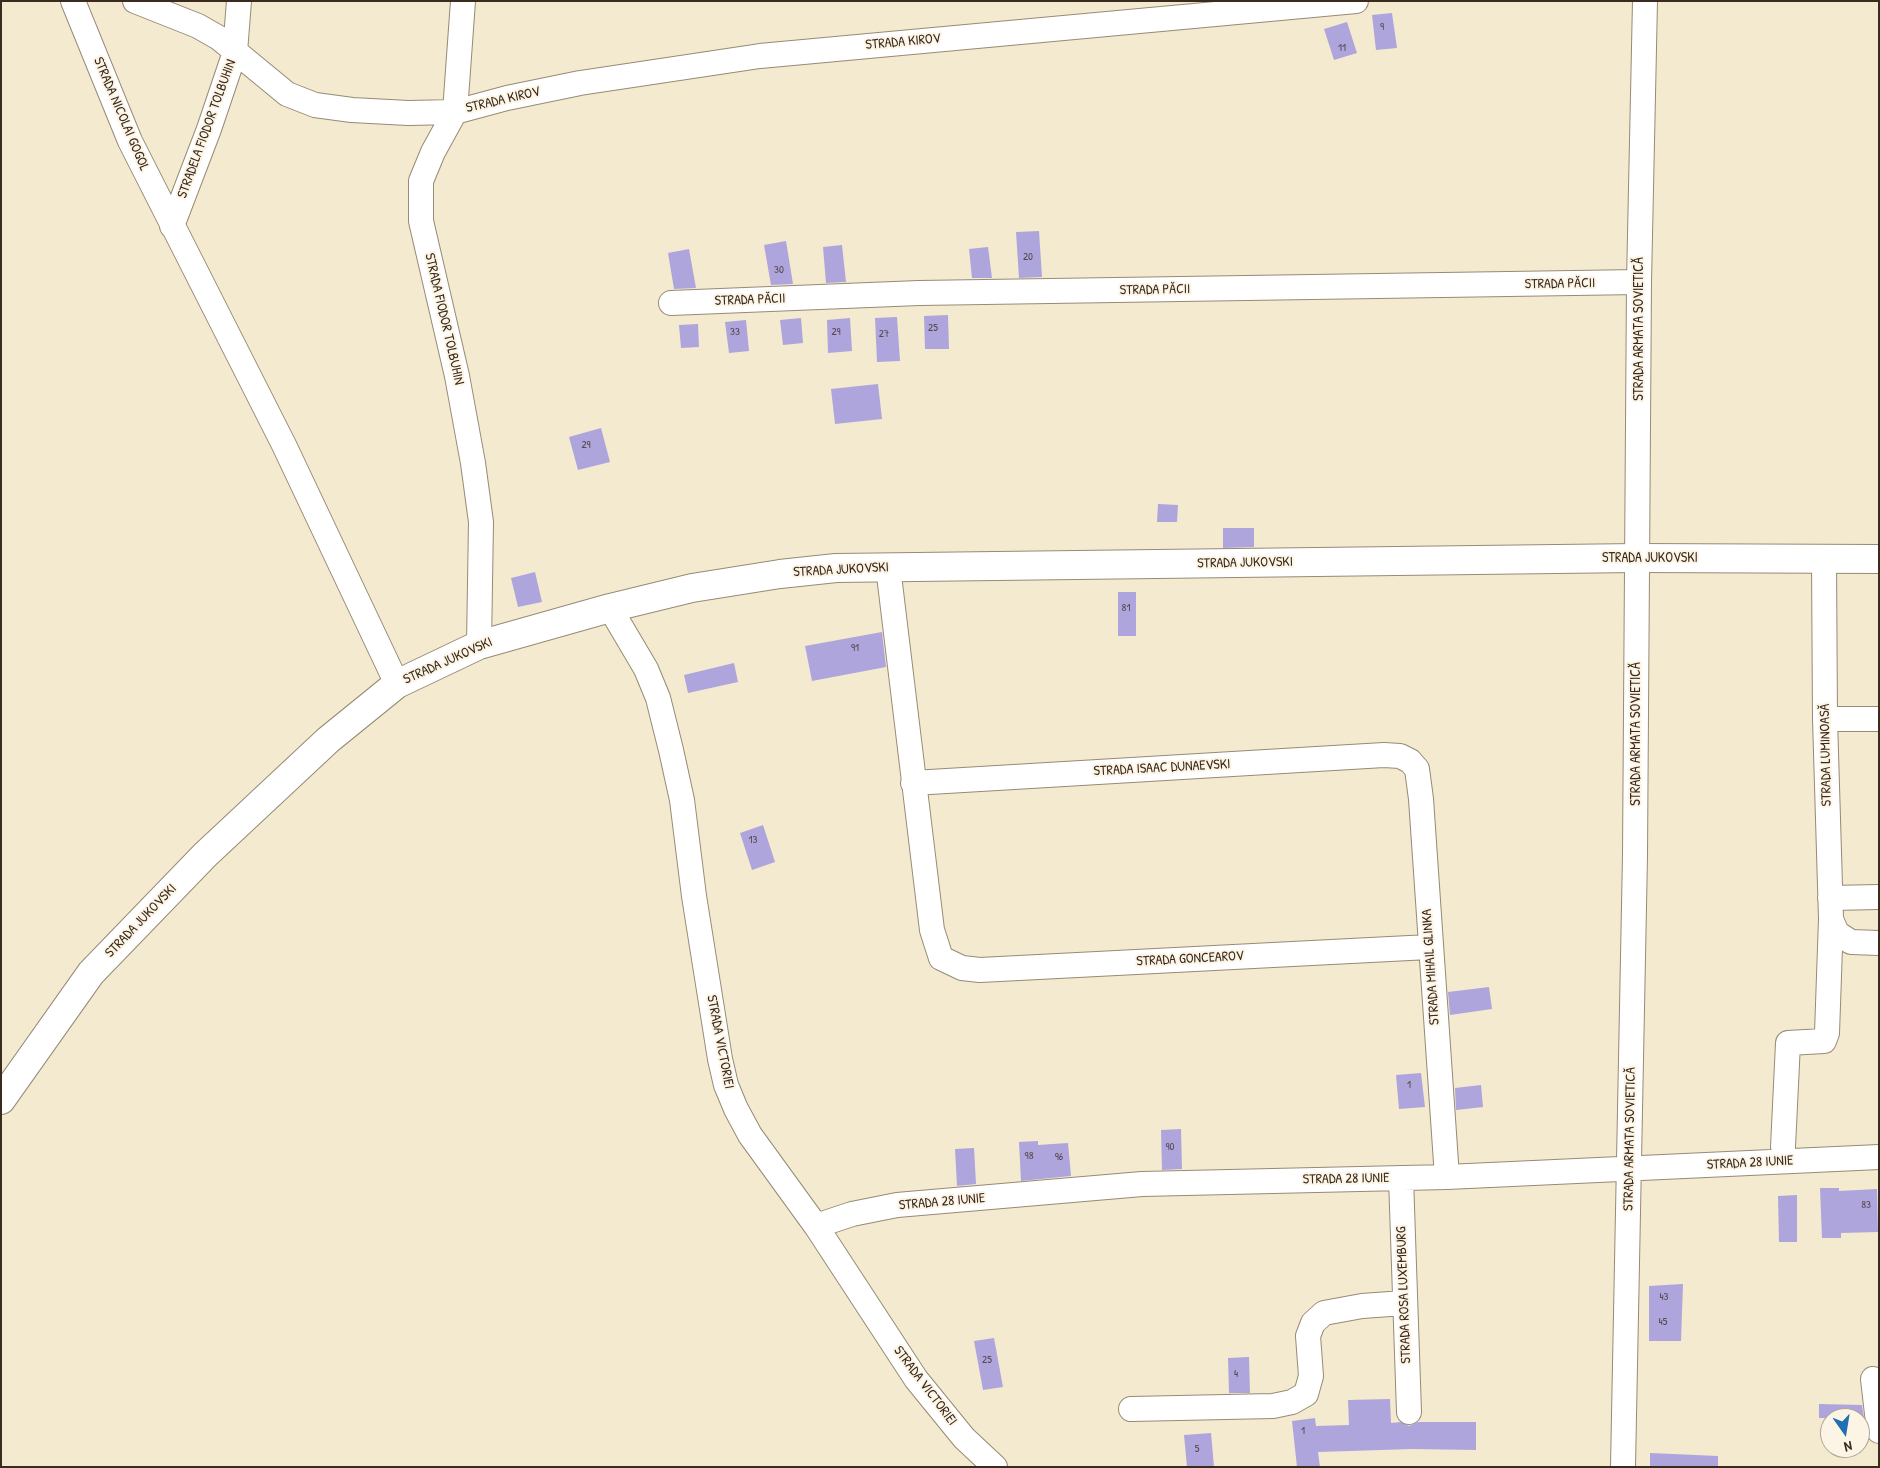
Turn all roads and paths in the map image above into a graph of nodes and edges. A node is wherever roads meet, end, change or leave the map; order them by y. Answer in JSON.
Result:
{"nodes":[{"id":1,"x":73,"y":1,"type":"edge"},
{"id":2,"x":134,"y":1,"type":"edge"},
{"id":3,"x":239,"y":1,"type":"edge"},
{"id":4,"x":463,"y":1,"type":"edge"},
{"id":5,"x":1356,"y":1,"type":"edge"},
{"id":6,"x":1645,"y":1,"type":"edge"},
{"id":7,"x":235,"y":52,"type":"junction"},
{"id":8,"x":455,"y":112,"type":"junction"},
{"id":9,"x":172,"y":226,"type":"junction"},
{"id":10,"x":1639,"y":282,"type":"junction"},
{"id":11,"x":671,"y":303,"type":"dead end"},
{"id":12,"x":1637,"y":558,"type":"junction"},
{"id":13,"x":1824,"y":559,"type":"junction"},
{"id":14,"x":1879,"y":559,"type":"edge"},
{"id":15,"x":888,"y":567,"type":"junction"},
{"id":16,"x":610,"y":608,"type":"junction"},
{"id":17,"x":479,"y":645,"type":"junction"},
{"id":18,"x":397,"y":684,"type":"junction"},
{"id":19,"x":1826,"y":719,"type":"junction"},
{"id":20,"x":1879,"y":719,"type":"edge"},
{"id":21,"x":1410,"y":761,"type":"joint"},
{"id":22,"x":913,"y":783,"type":"junction"},
{"id":23,"x":1879,"y":897,"type":"edge"},
{"id":24,"x":1830,"y":909,"type":"junction"},
{"id":25,"x":1879,"y":943,"type":"edge"},
{"id":26,"x":1429,"y":947,"type":"junction"},
{"id":27,"x":1,"y":1100,"type":"edge"},
{"id":28,"x":1783,"y":1147,"type":"dead end"},
{"id":29,"x":1879,"y":1158,"type":"edge"},
{"id":30,"x":1630,"y":1168,"type":"junction"},
{"id":31,"x":1447,"y":1177,"type":"junction"},
{"id":32,"x":1401,"y":1178,"type":"junction"},
{"id":33,"x":816,"y":1226,"type":"junction"},
{"id":34,"x":1404,"y":1303,"type":"junction"},
{"id":35,"x":1873,"y":1379,"type":"dead end"},
{"id":36,"x":1131,"y":1409,"type":"dead end"},
{"id":37,"x":1409,"y":1412,"type":"dead end"},
{"id":38,"x":1879,"y":1431,"type":"edge"},
{"id":39,"x":995,"y":1467,"type":"edge"},
{"id":40,"x":1623,"y":1467,"type":"edge"}],
"edges":[{"from":1,"to":9,"type":"street","name":"STRADA NICOLAI GOGOL"},
{"from":2,"to":7,"type":"street","name":"STRADA KIROV"},
{"from":3,"to":7,"type":"street","name":"STRADELA FIODOR TOLBUHIN"},
{"from":4,"to":8,"type":"street","name":"STRADA FIODOR TOLBUHIN"},
{"from":5,"to":8,"type":"street","name":"STRADA KIROV"},
{"from":6,"to":10,"type":"street","name":"STRADA ARMATA SOVIETICĂ"},
{"from":7,"to":8,"type":"street","name":"STRADA KIROV"},
{"from":7,"to":9,"type":"street","name":"STRADELA FIODOR TOLBUHIN"},
{"from":8,"to":17,"type":"street","name":"STRADA FIODOR TOLBUHIN"},
{"from":9,"to":18,"type":"street","name":"STRADA NICOLAI GOGOL"},
{"from":10,"to":11,"type":"street","name":"STRADA PĂCII"},
{"from":10,"to":12,"type":"street","name":"STRADA ARMATA SOVIETICĂ"},
{"from":12,"to":13,"type":"main road","name":"STRADA JUKOVSKI"},
{"from":12,"to":15,"type":"main road","name":"STRADA JUKOVSKI"},
{"from":12,"to":30,"type":"street","name":"STRADA ARMATA SOVIETICĂ"},
{"from":13,"to":14,"type":"main road","name":"STRADA JUKOVSKI"},
{"from":13,"to":19,"type":"street","name":"STRADA LUMINOASĂ"},
{"from":15,"to":16,"type":"main road","name":"STRADA JUKOVSKI"},
{"from":15,"to":22,"type":"street"},
{"from":16,"to":17,"type":"main road","name":"STRADA JUKOVSKI"},
{"from":16,"to":33,"type":"street","name":"STRADA VICTORIEI"},
{"from":17,"to":18,"type":"main road","name":"STRADA JUKOVSKI"},
{"from":18,"to":27,"type":"main road","name":"STRADA JUKOVSKI"},
{"from":19,"to":20,"type":"street"},
{"from":19,"to":24,"type":"street","name":"STRADA LUMINOASĂ"},
{"from":21,"to":22,"type":"street","name":"STRADA ISAAC DUNAEVSKI"},
{"from":21,"to":26,"type":"street","name":"STRADA MIHAIL GLINKA"},
{"from":22,"to":26,"type":"street","name":"STRADA GONCEAROV"},
{"from":23,"to":24,"type":"street"},
{"from":24,"to":25,"type":"street"},
{"from":24,"to":28,"type":"street","name":"STRADA LUMINOASĂ"},
{"from":26,"to":31,"type":"street","name":"STRADA MIHAIL GLINKA"},
{"from":29,"to":30,"type":"street","name":"STRADA 28 IUNIE"},
{"from":30,"to":31,"type":"street","name":"STRADA 28 IUNIE"},
{"from":30,"to":40,"type":"street","name":"STRADA ARMATA SOVIETICĂ"},
{"from":31,"to":32,"type":"street","name":"STRADA 28 IUNIE"},
{"from":32,"to":33,"type":"street","name":"STRADA 28 IUNIE"},
{"from":32,"to":34,"type":"street","name":"STRADA ROSA LUXEMBURG"},
{"from":33,"to":39,"type":"street","name":"STRADA VICTORIEI"},
{"from":34,"to":36,"type":"street"},
{"from":34,"to":37,"type":"street","name":"STRADA ROSA LUXEMBURG"},
{"from":35,"to":38,"type":"street"}]}
